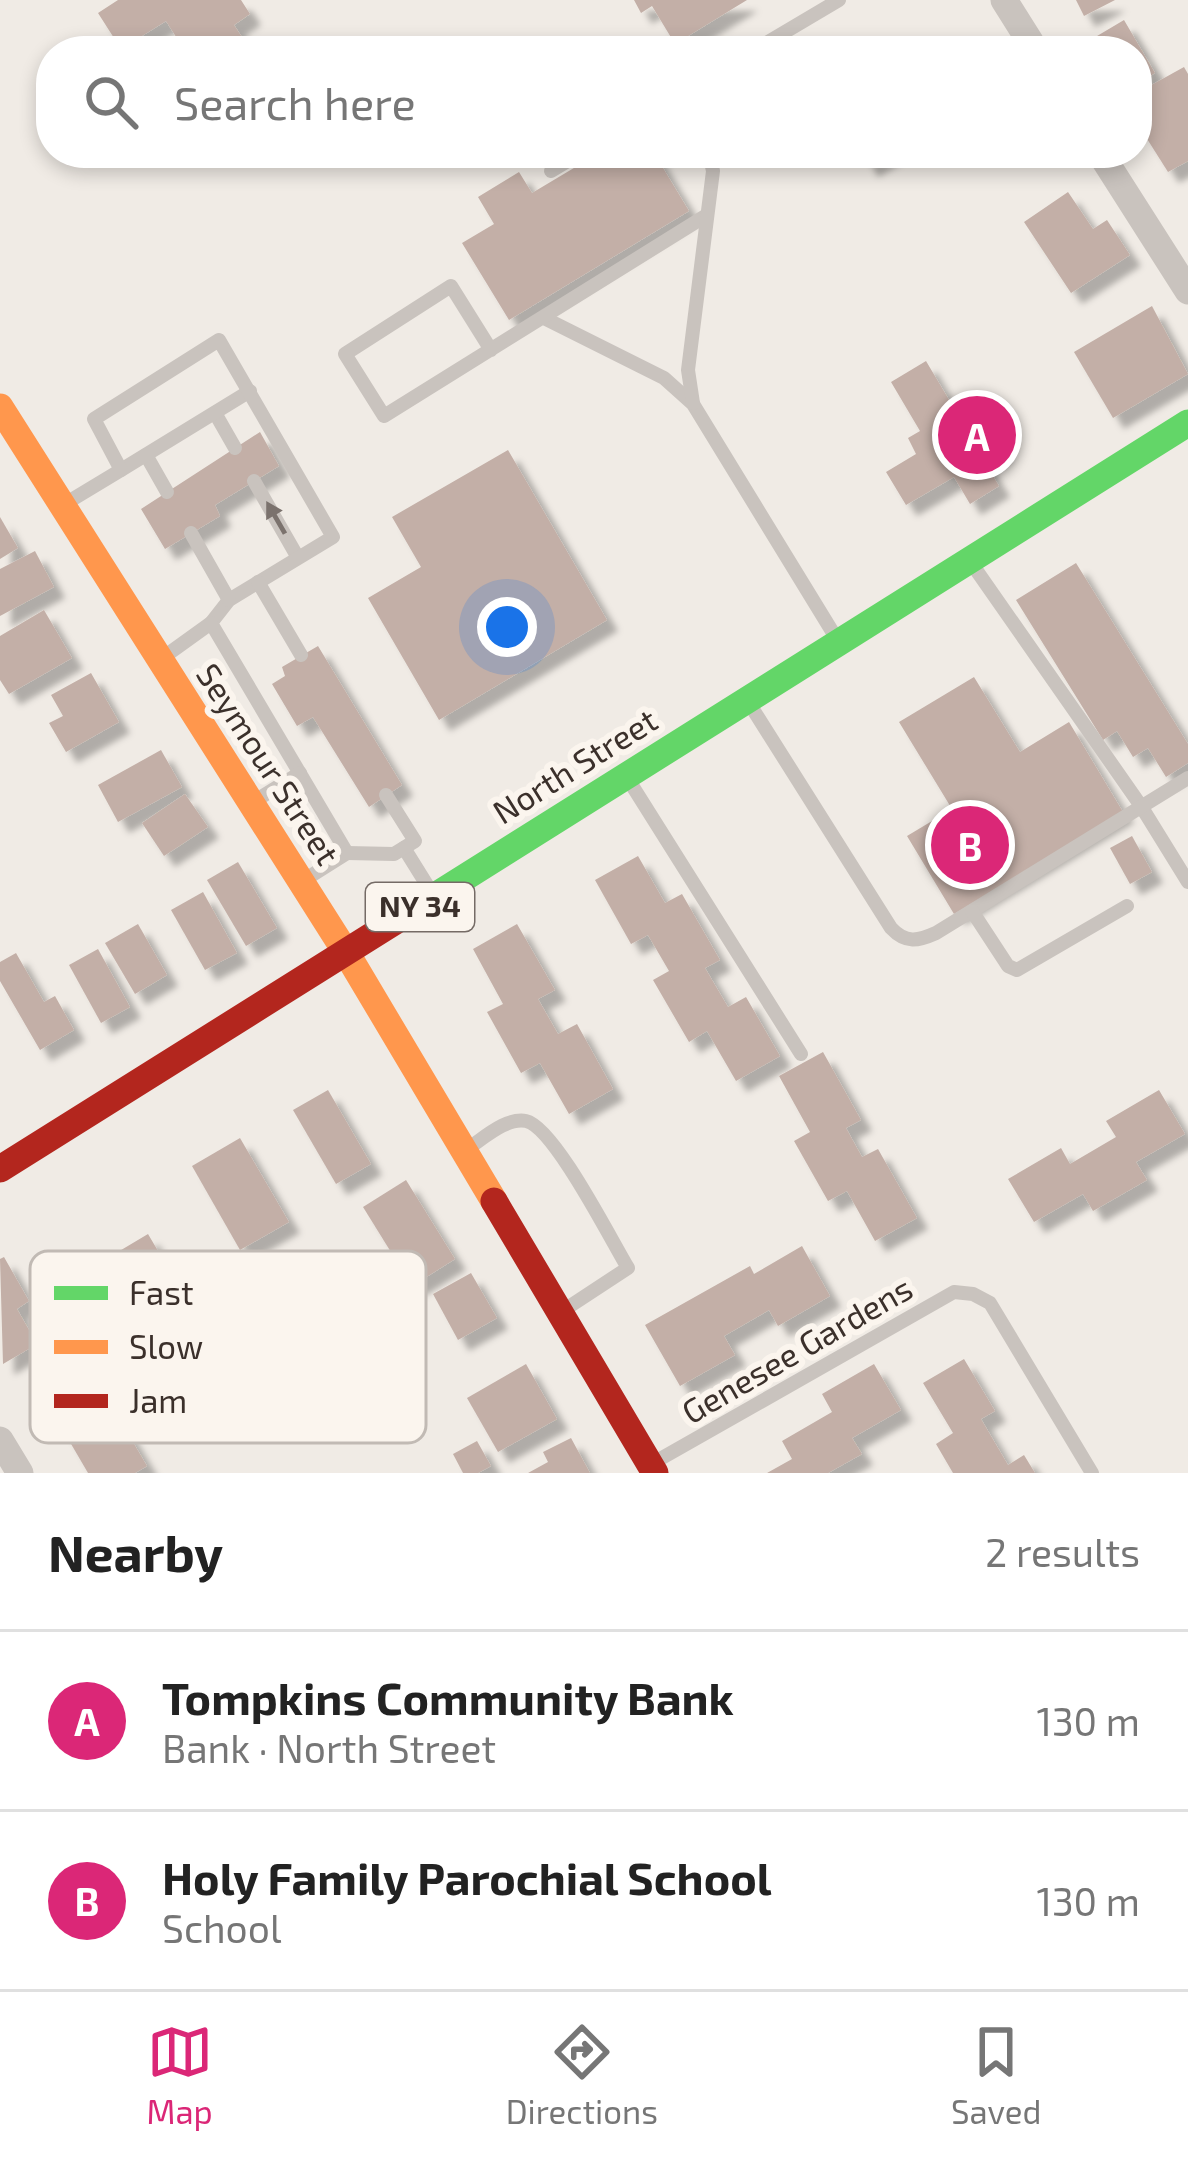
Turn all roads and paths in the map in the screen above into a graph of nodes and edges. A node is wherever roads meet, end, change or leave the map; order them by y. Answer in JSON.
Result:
{"nodes":[{"id":1,"x":839,"y":0,"type":"edge"},
{"id":2,"x":1004,"y":0,"type":"edge"},
{"id":3,"x":778,"y":36,"type":"edge"},
{"id":4,"x":1027,"y":36,"type":"edge"},
{"id":5,"x":555,"y":168,"type":"edge"},
{"id":6,"x":712,"y":168,"type":"edge"},
{"id":7,"x":1110,"y":168,"type":"edge"},
{"id":8,"x":551,"y":170,"type":"dead end"},
{"id":9,"x":707,"y":215,"type":"junction"},
{"id":10,"x":1188,"y":291,"type":"edge"},
{"id":11,"x":544,"y":318,"type":"junction"},
{"id":12,"x":491,"y":350,"type":"junction"},
{"id":13,"x":250,"y":391,"type":"junction"},
{"id":14,"x":693,"y":404,"type":"junction"},
{"id":15,"x":0,"y":407,"type":"edge"},
{"id":16,"x":215,"y":413,"type":"junction"},
{"id":17,"x":1187,"y":426,"type":"edge"},
{"id":18,"x":235,"y":448,"type":"dead end"},
{"id":19,"x":146,"y":455,"type":"junction"},
{"id":20,"x":121,"y":470,"type":"junction"},
{"id":21,"x":254,"y":481,"type":"dead end"},
{"id":22,"x":167,"y":492,"type":"dead end"},
{"id":23,"x":62,"y":506,"type":"junction"},
{"id":24,"x":190,"y":533,"type":"dead end"},
{"id":25,"x":297,"y":556,"type":"junction"},
{"id":26,"x":970,"y":561,"type":"junction"},
{"id":27,"x":258,"y":582,"type":"junction"},
{"id":28,"x":230,"y":600,"type":"junction"},
{"id":29,"x":211,"y":623,"type":"junction"},
{"id":30,"x":839,"y":643,"type":"junction"},
{"id":31,"x":301,"y":655,"type":"dead end"},
{"id":32,"x":159,"y":661,"type":"junction"},
{"id":33,"x":748,"y":700,"type":"junction"},
{"id":34,"x":300,"y":773,"type":"junction"},
{"id":35,"x":627,"y":777,"type":"junction"},
{"id":36,"x":1188,"y":778,"type":"edge"},
{"id":37,"x":386,"y":795,"type":"dead end"},
{"id":38,"x":251,"y":803,"type":"junction"},
{"id":39,"x":1142,"y":806,"type":"junction"},
{"id":40,"x":404,"y":848,"type":"junction"},
{"id":41,"x":347,"y":853,"type":"junction"},
{"id":42,"x":1185,"y":871,"type":"edge"},
{"id":43,"x":301,"y":882,"type":"junction"},
{"id":44,"x":434,"y":897,"type":"junction"},
{"id":45,"x":1127,"y":906,"type":"dead end"},
{"id":46,"x":972,"y":911,"type":"junction"},
{"id":47,"x":347,"y":954,"type":"junction"},
{"id":48,"x":801,"y":1054,"type":"dead end"},
{"id":49,"x":464,"y":1151,"type":"junction"},
{"id":50,"x":0,"y":1169,"type":"edge"},
{"id":51,"x":560,"y":1313,"type":"junction"},
{"id":52,"x":0,"y":1440,"type":"edge"},
{"id":53,"x":652,"y":1469,"type":"edge"},
{"id":54,"x":20,"y":1473,"type":"edge"},
{"id":55,"x":1092,"y":1473,"type":"edge"}],
"edges":[{"from":1,"to":3,"type":"lane"},
{"from":2,"to":4,"type":"street"},
{"from":5,"to":8,"type":"lane"},
{"from":6,"to":9,"type":"lane"},
{"from":7,"to":10,"type":"street"},
{"from":9,"to":11,"type":"lane"},
{"from":9,"to":14,"type":"lane"},
{"from":11,"to":12,"type":"lane"},
{"from":11,"to":14,"type":"lane"},
{"from":12,"to":12,"type":"lane"},
{"from":13,"to":16,"type":"lane"},
{"from":13,"to":20,"type":"lane"},
{"from":13,"to":25,"type":"lane"},
{"from":14,"to":30,"type":"lane"},
{"from":15,"to":23,"type":"main road","name":"Seymour Street"},
{"from":16,"to":18,"type":"lane"},
{"from":16,"to":19,"type":"lane"},
{"from":17,"to":26,"type":"main road","name":"North Street","number":"NY 34"},
{"from":19,"to":20,"type":"lane"},
{"from":19,"to":22,"type":"lane"},
{"from":20,"to":23,"type":"lane"},
{"from":25,"to":21,"type":"lane","one_way":true},
{"from":23,"to":32,"type":"main road","name":"Seymour Street"},
{"from":24,"to":28,"type":"lane"},
{"from":25,"to":27,"type":"lane"},
{"from":26,"to":30,"type":"main road","name":"North Street","number":"NY 34"},
{"from":26,"to":39,"type":"lane"},
{"from":27,"to":28,"type":"lane"},
{"from":27,"to":31,"type":"lane"},
{"from":28,"to":29,"type":"lane"},
{"from":29,"to":32,"type":"lane"},
{"from":29,"to":34,"type":"lane"},
{"from":30,"to":33,"type":"main road","name":"North Street","number":"NY 34"},
{"from":32,"to":38,"type":"main road","name":"Seymour Street"},
{"from":33,"to":35,"type":"main road","name":"North Street","number":"NY 34"},
{"from":33,"to":46,"type":"lane"},
{"from":34,"to":38,"type":"lane"},
{"from":34,"to":41,"type":"lane"},
{"from":35,"to":44,"type":"main road","name":"North Street","number":"NY 34"},
{"from":35,"to":48,"type":"lane"},
{"from":36,"to":39,"type":"lane"},
{"from":37,"to":40,"type":"lane"},
{"from":38,"to":43,"type":"main road","name":"Seymour Street"},
{"from":39,"to":42,"type":"lane"},
{"from":39,"to":46,"type":"lane"},
{"from":40,"to":41,"type":"lane"},
{"from":40,"to":44,"type":"lane"},
{"from":41,"to":43,"type":"lane"},
{"from":43,"to":47,"type":"main road","name":"Seymour Street"},
{"from":44,"to":47,"type":"main road","name":"North Street","number":"NY 34"},
{"from":45,"to":46,"type":"lane"},
{"from":47,"to":49,"type":"main road","name":"Seymour Street"},
{"from":47,"to":50,"type":"main road","name":"North Street","number":"NY 34"},
{"from":49,"to":51,"type":"main road","name":"Seymour Street"},
{"from":49,"to":51,"type":"lane"},
{"from":51,"to":53,"type":"main road","name":"Seymour Street"},
{"from":52,"to":54,"type":"street"},
{"from":53,"to":55,"type":"lane","name":"Genesee Gardens"}]}
